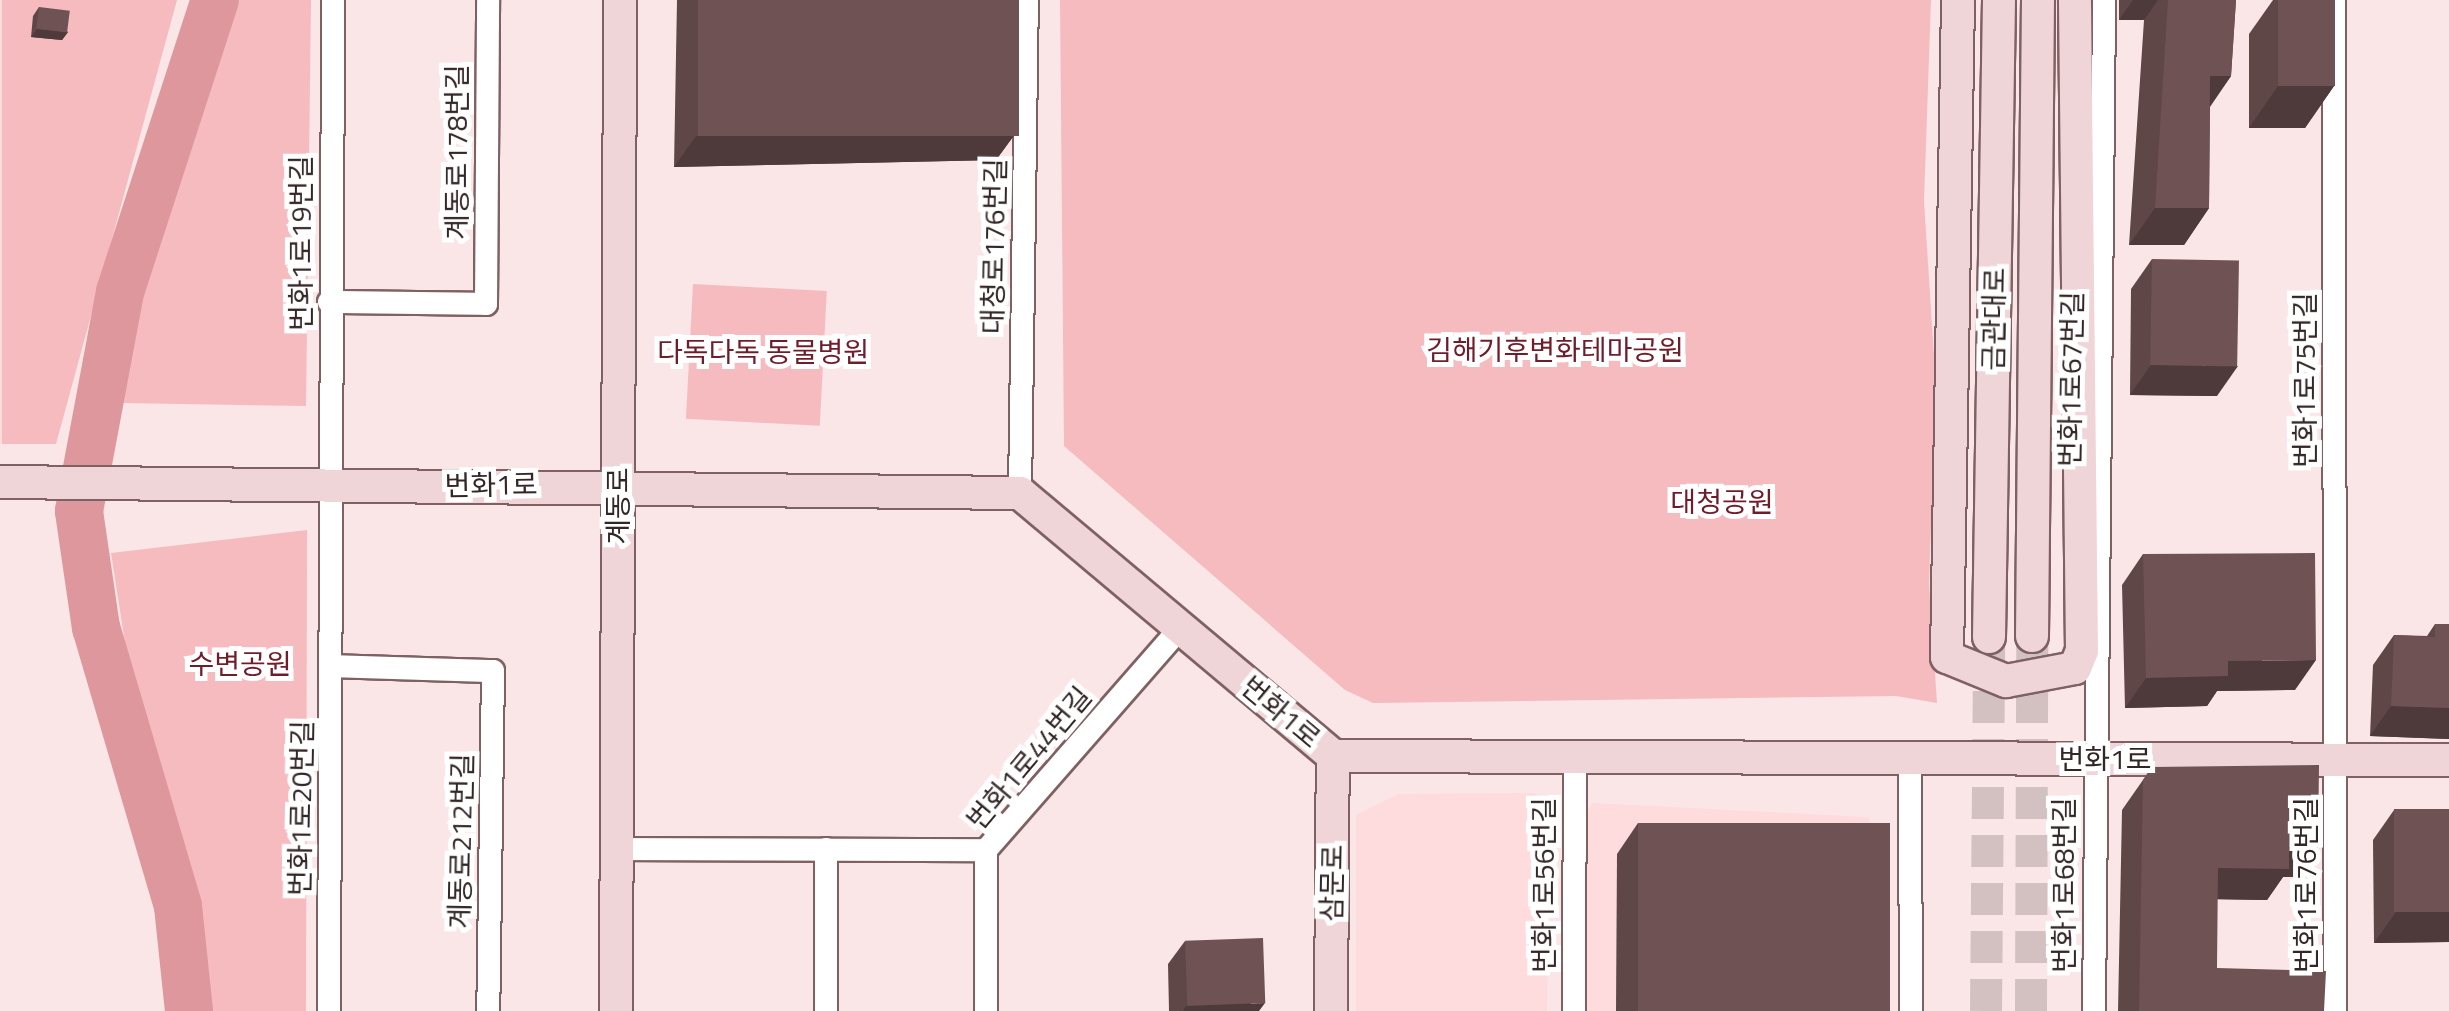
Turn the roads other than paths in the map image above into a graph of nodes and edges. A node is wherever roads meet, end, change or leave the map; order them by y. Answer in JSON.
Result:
{"nodes":[{"id":1,"x":333,"y":0,"type":"edge"},
{"id":2,"x":488,"y":0,"type":"edge"},
{"id":3,"x":620,"y":0,"type":"edge"},
{"id":4,"x":1027,"y":0,"type":"edge"},
{"id":5,"x":1958,"y":0,"type":"edge"},
{"id":6,"x":1999,"y":0,"type":"edge"},
{"id":7,"x":2038,"y":0,"type":"edge"},
{"id":8,"x":2074,"y":0,"type":"edge"},
{"id":9,"x":2104,"y":0,"type":"edge"},
{"id":10,"x":2334,"y":0,"type":"edge"},
{"id":11,"x":330,"y":302,"type":"junction"},
{"id":12,"x":0,"y":482,"type":"edge"},
{"id":13,"x":618,"y":486,"type":"junction"},
{"id":14,"x":333,"y":487,"type":"junction"},
{"id":15,"x":1020,"y":493,"type":"junction"},
{"id":16,"x":1181,"y":627,"type":"junction"},
{"id":17,"x":2032,"y":636,"type":"tunnel mouth"},
{"id":18,"x":1989,"y":637,"type":"tunnel mouth"},
{"id":19,"x":332,"y":666,"type":"junction"},
{"id":20,"x":1334,"y":756,"type":"junction"},
{"id":21,"x":1575,"y":759,"type":"junction"},
{"id":22,"x":1910,"y":759,"type":"junction"},
{"id":23,"x":2336,"y":759,"type":"junction"},
{"id":24,"x":2094,"y":760,"type":"junction"},
{"id":25,"x":2449,"y":760,"type":"edge"},
{"id":26,"x":617,"y":849,"type":"junction"},
{"id":27,"x":826,"y":849,"type":"junction"},
{"id":28,"x":986,"y":850,"type":"junction"},
{"id":29,"x":328,"y":1011,"type":"edge"},
{"id":30,"x":488,"y":1011,"type":"edge"},
{"id":31,"x":616,"y":1011,"type":"edge"},
{"id":32,"x":826,"y":1011,"type":"edge"},
{"id":33,"x":986,"y":1011,"type":"edge"},
{"id":34,"x":1330,"y":1011,"type":"edge"},
{"id":35,"x":1574,"y":1011,"type":"edge"},
{"id":36,"x":1911,"y":1011,"type":"edge"},
{"id":37,"x":2094,"y":1011,"type":"edge"},
{"id":38,"x":2336,"y":1011,"type":"edge"}],
"edges":[{"from":1,"to":11,"type":"street","name":"번화1로19번길"},
{"from":2,"to":11,"type":"street","name":"계동로178번길"},
{"from":3,"to":13,"type":"street","name":"계동로"},
{"from":4,"to":15,"type":"street","name":"대청로176번길"},
{"from":5,"to":8,"type":"street"},
{"from":6,"to":18,"type":"street","name":"금관대로"},
{"from":7,"to":17,"type":"street","name":"금관대로"},
{"from":9,"to":24,"type":"street","name":"번화1로67번길"},
{"from":10,"to":23,"type":"street","name":"번화1로75번길"},
{"from":11,"to":14,"type":"street","name":"번화1로19번길"},
{"from":12,"to":14,"type":"street","name":"번화1로"},
{"from":13,"to":14,"type":"street","name":"번화1로"},
{"from":13,"to":15,"type":"street","name":"번화1로"},
{"from":13,"to":26,"type":"street","name":"계동로"},
{"from":14,"to":19,"type":"street","name":"번화1로20번길"},
{"from":15,"to":16,"type":"street","name":"번화1로"},
{"from":16,"to":20,"type":"street","name":"번화1로"},
{"from":16,"to":28,"type":"street","name":"번화1로44번길"},
{"from":19,"to":29,"type":"street","name":"번화1로20번길"},
{"from":19,"to":30,"type":"street","name":"계동로212번길"},
{"from":20,"to":21,"type":"street","name":"번화1로"},
{"from":20,"to":34,"type":"street","name":"삼문로"},
{"from":21,"to":22,"type":"street","name":"번화1로"},
{"from":21,"to":35,"type":"street","name":"번화1로56번길"},
{"from":22,"to":24,"type":"street","name":"번화1로"},
{"from":22,"to":36,"type":"street"},
{"from":23,"to":24,"type":"street","name":"번화1로"},
{"from":23,"to":25,"type":"street","name":"번화1로"},
{"from":23,"to":38,"type":"street","name":"번화1로76번길"},
{"from":24,"to":37,"type":"street","name":"번화1로68번길"},
{"from":26,"to":27,"type":"street"},
{"from":26,"to":31,"type":"street","name":"계동로"},
{"from":27,"to":28,"type":"street"},
{"from":27,"to":32,"type":"street"},
{"from":28,"to":33,"type":"street","name":"번화1로44번길"}]}
